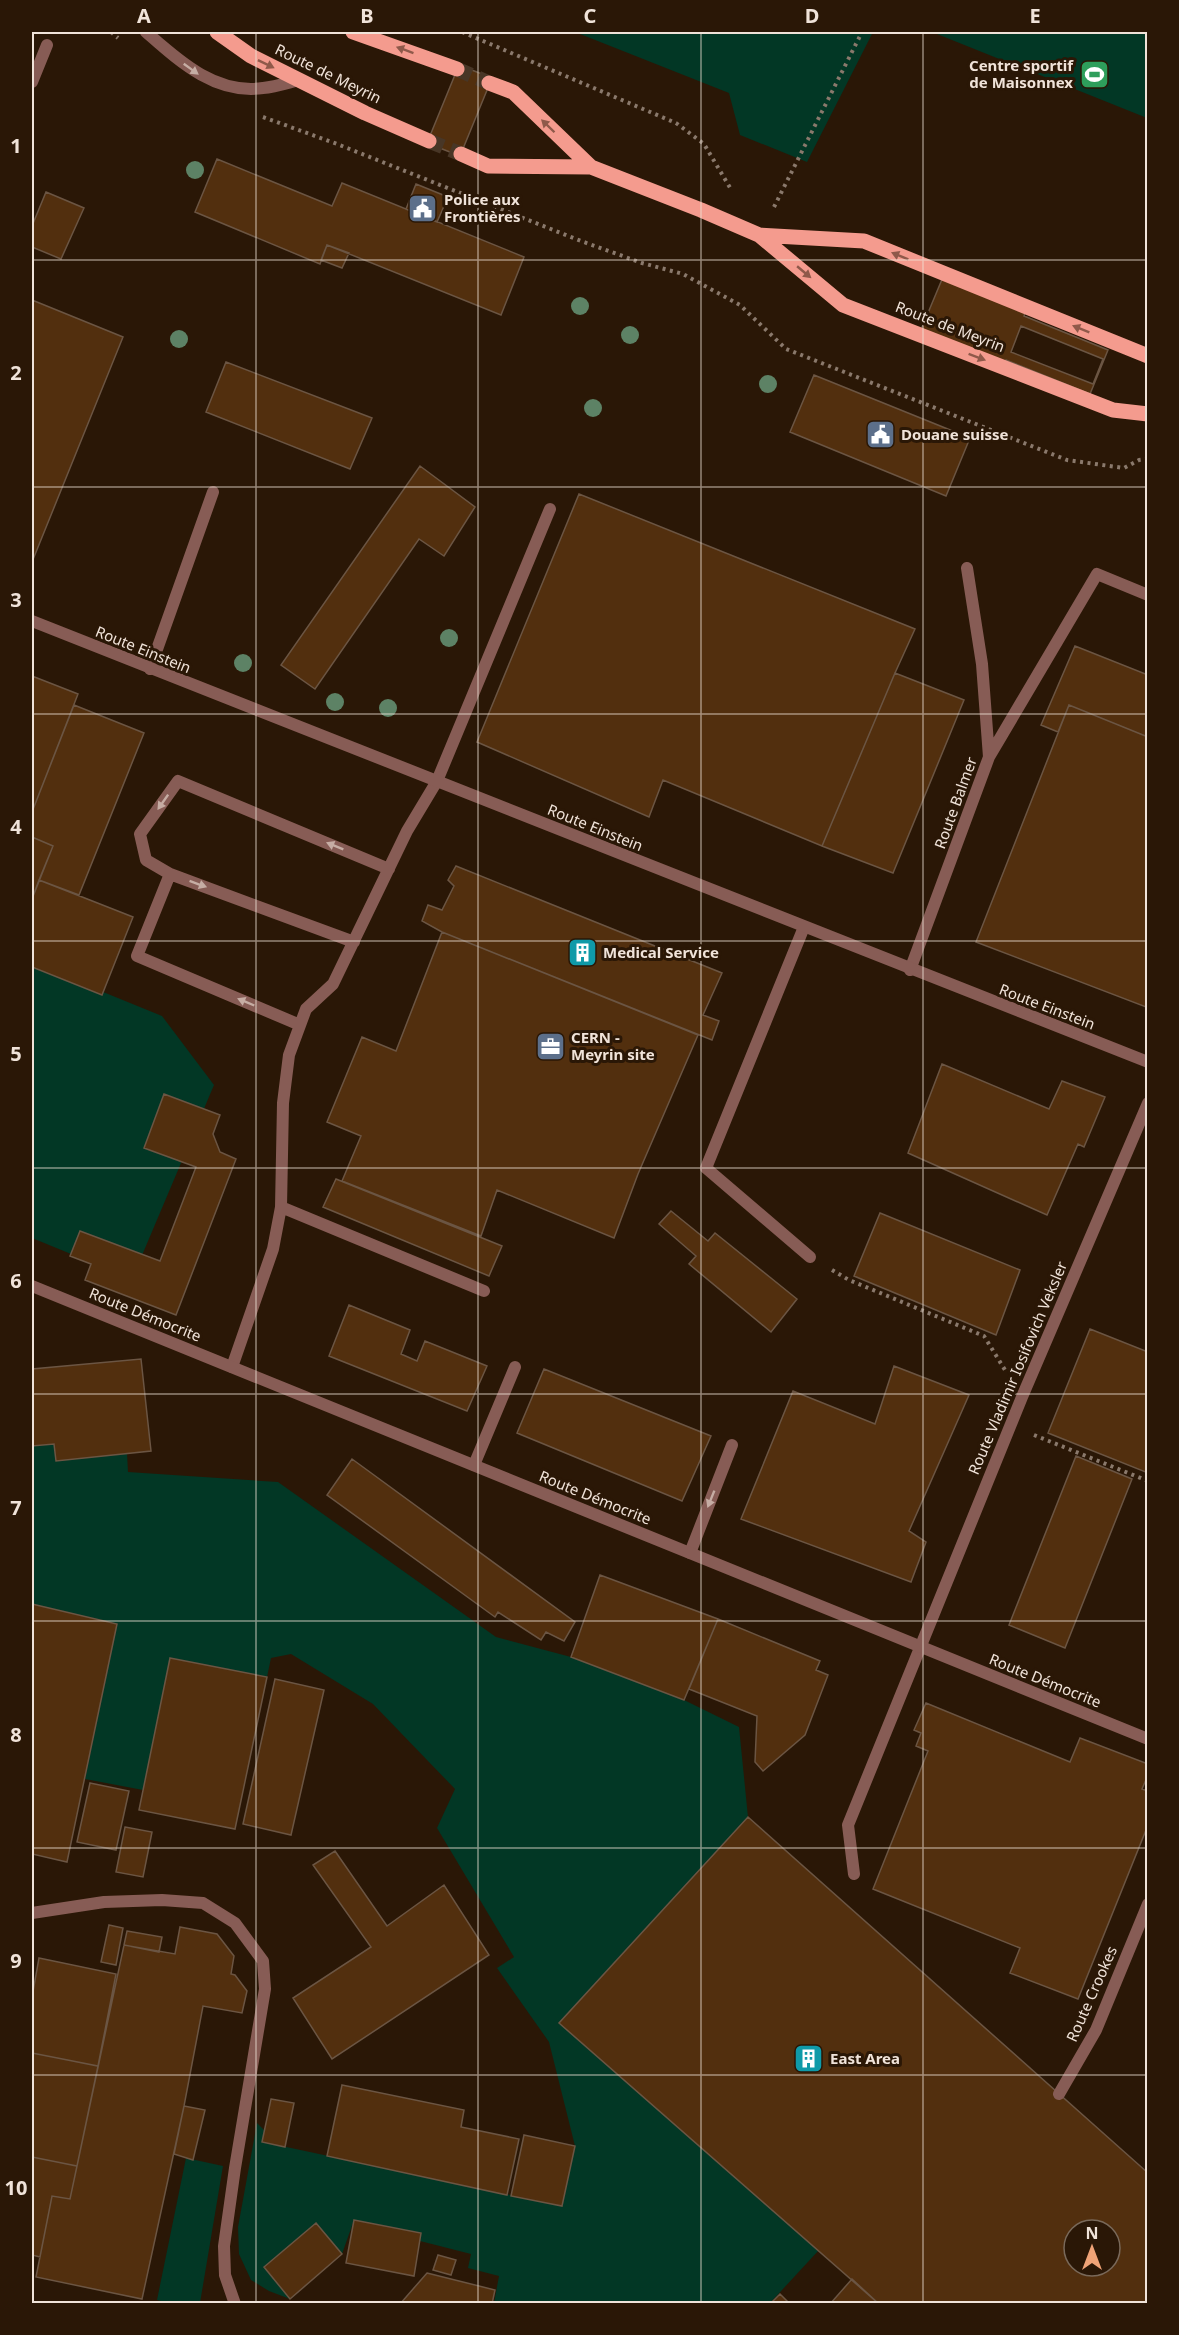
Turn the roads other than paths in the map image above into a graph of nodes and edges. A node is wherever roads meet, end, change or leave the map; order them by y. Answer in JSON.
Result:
{"nodes":[{"id":1,"x":146,"y":32,"type":"edge"},
{"id":2,"x":217,"y":32,"type":"edge"},
{"id":3,"x":353,"y":32,"type":"edge"},
{"id":4,"x":47,"y":45,"type":"dead end"},
{"id":5,"x":457,"y":69,"type":"tunnel mouth"},
{"id":6,"x":299,"y":80,"type":"junction"},
{"id":7,"x":32,"y":82,"type":"edge"},
{"id":8,"x":489,"y":82,"type":"tunnel mouth"},
{"id":9,"x":429,"y":141,"type":"tunnel mouth"},
{"id":10,"x":461,"y":154,"type":"tunnel mouth"},
{"id":11,"x":591,"y":167,"type":"junction"},
{"id":12,"x":759,"y":235,"type":"junction"},
{"id":13,"x":1148,"y":356,"type":"edge"},
{"id":14,"x":1148,"y":414,"type":"edge"},
{"id":15,"x":213,"y":492,"type":"dead end"},
{"id":16,"x":550,"y":509,"type":"dead end"},
{"id":17,"x":967,"y":568,"type":"dead end"},
{"id":18,"x":1148,"y":595,"type":"edge"},
{"id":19,"x":32,"y":621,"type":"edge"},
{"id":20,"x":150,"y":669,"type":"junction"},
{"id":21,"x":989,"y":757,"type":"junction"},
{"id":22,"x":437,"y":781,"type":"junction"},
{"id":23,"x":389,"y":869,"type":"junction"},
{"id":24,"x":170,"y":874,"type":"junction"},
{"id":25,"x":804,"y":927,"type":"junction"},
{"id":26,"x":354,"y":942,"type":"junction"},
{"id":27,"x":910,"y":970,"type":"junction"},
{"id":28,"x":300,"y":1025,"type":"junction"},
{"id":29,"x":1148,"y":1062,"type":"edge"},
{"id":30,"x":1148,"y":1103,"type":"edge"},
{"id":31,"x":281,"y":1207,"type":"junction"},
{"id":32,"x":810,"y":1257,"type":"dead end"},
{"id":33,"x":32,"y":1286,"type":"edge"},
{"id":34,"x":484,"y":1291,"type":"dead end"},
{"id":35,"x":232,"y":1367,"type":"junction"},
{"id":36,"x":515,"y":1367,"type":"dead end"},
{"id":37,"x":732,"y":1445,"type":"dead end"},
{"id":38,"x":474,"y":1465,"type":"junction"},
{"id":39,"x":690,"y":1553,"type":"junction"},
{"id":40,"x":919,"y":1646,"type":"junction"},
{"id":41,"x":1148,"y":1739,"type":"edge"},
{"id":42,"x":854,"y":1874,"type":"dead end"},
{"id":43,"x":1148,"y":1904,"type":"edge"},
{"id":44,"x":32,"y":1913,"type":"edge"},
{"id":45,"x":1059,"y":2094,"type":"dead end"},
{"id":46,"x":235,"y":2304,"type":"edge"}],
"edges":[{"from":1,"to":6,"type":"street","one_way":true},
{"from":2,"to":6,"type":"main road","name":"Route de Meyrin","one_way":true},
{"from":5,"to":3,"type":"main road","one_way":true},
{"from":4,"to":7,"type":"street"},
{"from":6,"to":9,"type":"main road","name":"Route de Meyrin"},
{"from":11,"to":8,"type":"main road","name":"Route de Meyrin","one_way":true},
{"from":10,"to":11,"type":"main road","name":"Route de Meyrin"},
{"from":11,"to":12,"type":"main road","name":"Route de Meyrin"},
{"from":13,"to":12,"type":"main road","name":"Route de Meyrin","one_way":true},
{"from":12,"to":14,"type":"main road","name":"Route de Meyrin","one_way":true},
{"from":15,"to":20,"type":"street"},
{"from":16,"to":22,"type":"street"},
{"from":17,"to":21,"type":"street","name":"Route Balmer"},
{"from":18,"to":21,"type":"street"},
{"from":19,"to":20,"type":"street","name":"Route Einstein"},
{"from":20,"to":22,"type":"street","name":"Route Einstein"},
{"from":21,"to":27,"type":"street","name":"Route Balmer"},
{"from":22,"to":23,"type":"street"},
{"from":22,"to":25,"type":"street","name":"Route Einstein"},
{"from":23,"to":24,"type":"street","one_way":true},
{"from":23,"to":26,"type":"street"},
{"from":24,"to":26,"type":"street","one_way":true},
{"from":28,"to":24,"type":"street","one_way":true},
{"from":25,"to":27,"type":"street","name":"Route Einstein"},
{"from":25,"to":32,"type":"street"},
{"from":26,"to":28,"type":"street"},
{"from":27,"to":29,"type":"street","name":"Route Einstein"},
{"from":28,"to":31,"type":"street"},
{"from":30,"to":40,"type":"street","name":"Route Vladimir Iosifovich Veksler"},
{"from":31,"to":34,"type":"street"},
{"from":31,"to":35,"type":"street"},
{"from":33,"to":35,"type":"street","name":"Route Démocrite"},
{"from":35,"to":38,"type":"street","name":"Route Démocrite"},
{"from":36,"to":38,"type":"street"},
{"from":37,"to":39,"type":"street","one_way":true},
{"from":38,"to":39,"type":"street","name":"Route Démocrite"},
{"from":39,"to":40,"type":"street","name":"Route Démocrite"},
{"from":40,"to":41,"type":"street","name":"Route Démocrite"},
{"from":40,"to":42,"type":"street","name":"Route Vladimir Iosifovich Veksler"},
{"from":43,"to":45,"type":"street","name":"Route Crookes"},
{"from":44,"to":46,"type":"street"}]}
